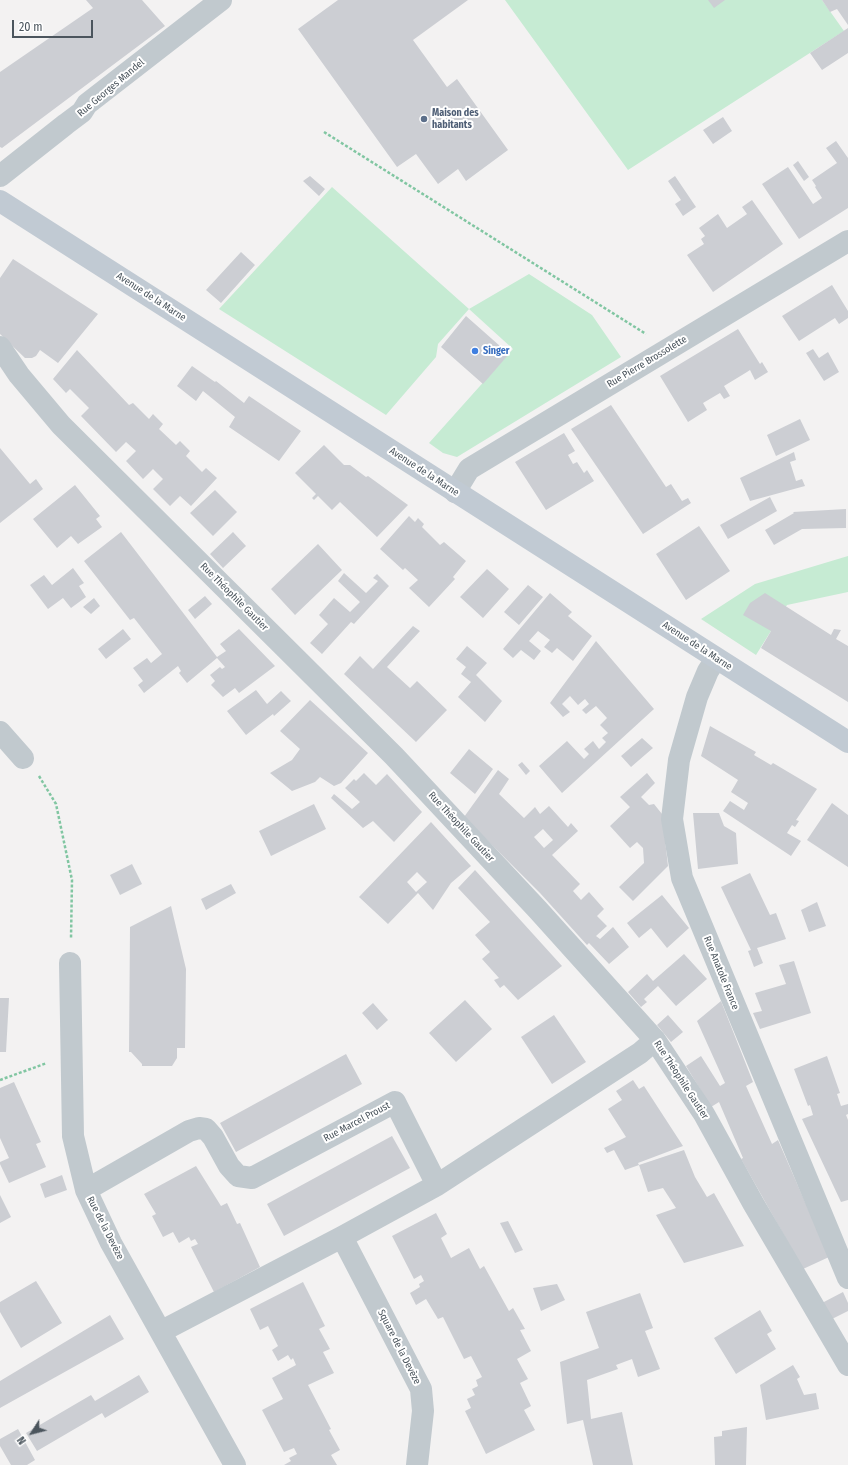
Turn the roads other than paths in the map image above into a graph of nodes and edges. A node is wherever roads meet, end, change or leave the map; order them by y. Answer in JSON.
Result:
{"nodes":[{"id":1,"x":216,"y":2,"type":"edge"},
{"id":2,"x":0,"y":176,"type":"edge"},
{"id":3,"x":0,"y":201,"type":"edge"},
{"id":4,"x":848,"y":241,"type":"edge"},
{"id":5,"x":0,"y":347,"type":"edge"},
{"id":6,"x":455,"y":492,"type":"junction"},
{"id":7,"x":716,"y":659,"type":"junction"},
{"id":8,"x":0,"y":732,"type":"edge"},
{"id":9,"x":848,"y":742,"type":"edge"},
{"id":10,"x":23,"y":758,"type":"road end"},
{"id":11,"x":70,"y":963,"type":"road end"},
{"id":12,"x":655,"y":1040,"type":"junction"},
{"id":13,"x":437,"y":1185,"type":"junction"},
{"id":14,"x":86,"y":1190,"type":"junction"},
{"id":15,"x":342,"y":1237,"type":"junction"},
{"id":16,"x":848,"y":1278,"type":"edge"},
{"id":17,"x":162,"y":1331,"type":"junction"},
{"id":18,"x":848,"y":1365,"type":"edge"},
{"id":19,"x":235,"y":1465,"type":"edge"},
{"id":20,"x":417,"y":1465,"type":"edge"}],
"edges":[{"from":1,"to":2,"type":"street","name":"Rue Georges Mandel"},
{"from":3,"to":6,"type":"main road","name":"Avenue de la Marne"},
{"from":4,"to":6,"type":"street","name":"Rue Pierre Brossolette"},
{"from":5,"to":12,"type":"street","name":"Rue Théophile Gautier"},
{"from":6,"to":7,"type":"main road","name":"Avenue de la Marne"},
{"from":7,"to":9,"type":"main road","name":"Avenue de la Marne"},
{"from":7,"to":16,"type":"street","name":"Rue Anatole France"},
{"from":8,"to":10,"type":"street"},
{"from":11,"to":14,"type":"street","name":"Rue de la Devèze"},
{"from":12,"to":13,"type":"street"},
{"from":12,"to":18,"type":"street","name":"Rue Théophile Gautier"},
{"from":13,"to":14,"type":"street","name":"Rue Marcel Proust"},
{"from":13,"to":15,"type":"street"},
{"from":14,"to":17,"type":"street","name":"Rue de la Devèze"},
{"from":15,"to":17,"type":"street"},
{"from":15,"to":20,"type":"street","name":"Square de la Devèze"},
{"from":17,"to":19,"type":"street","name":"Rue de la Devèze"}]}
